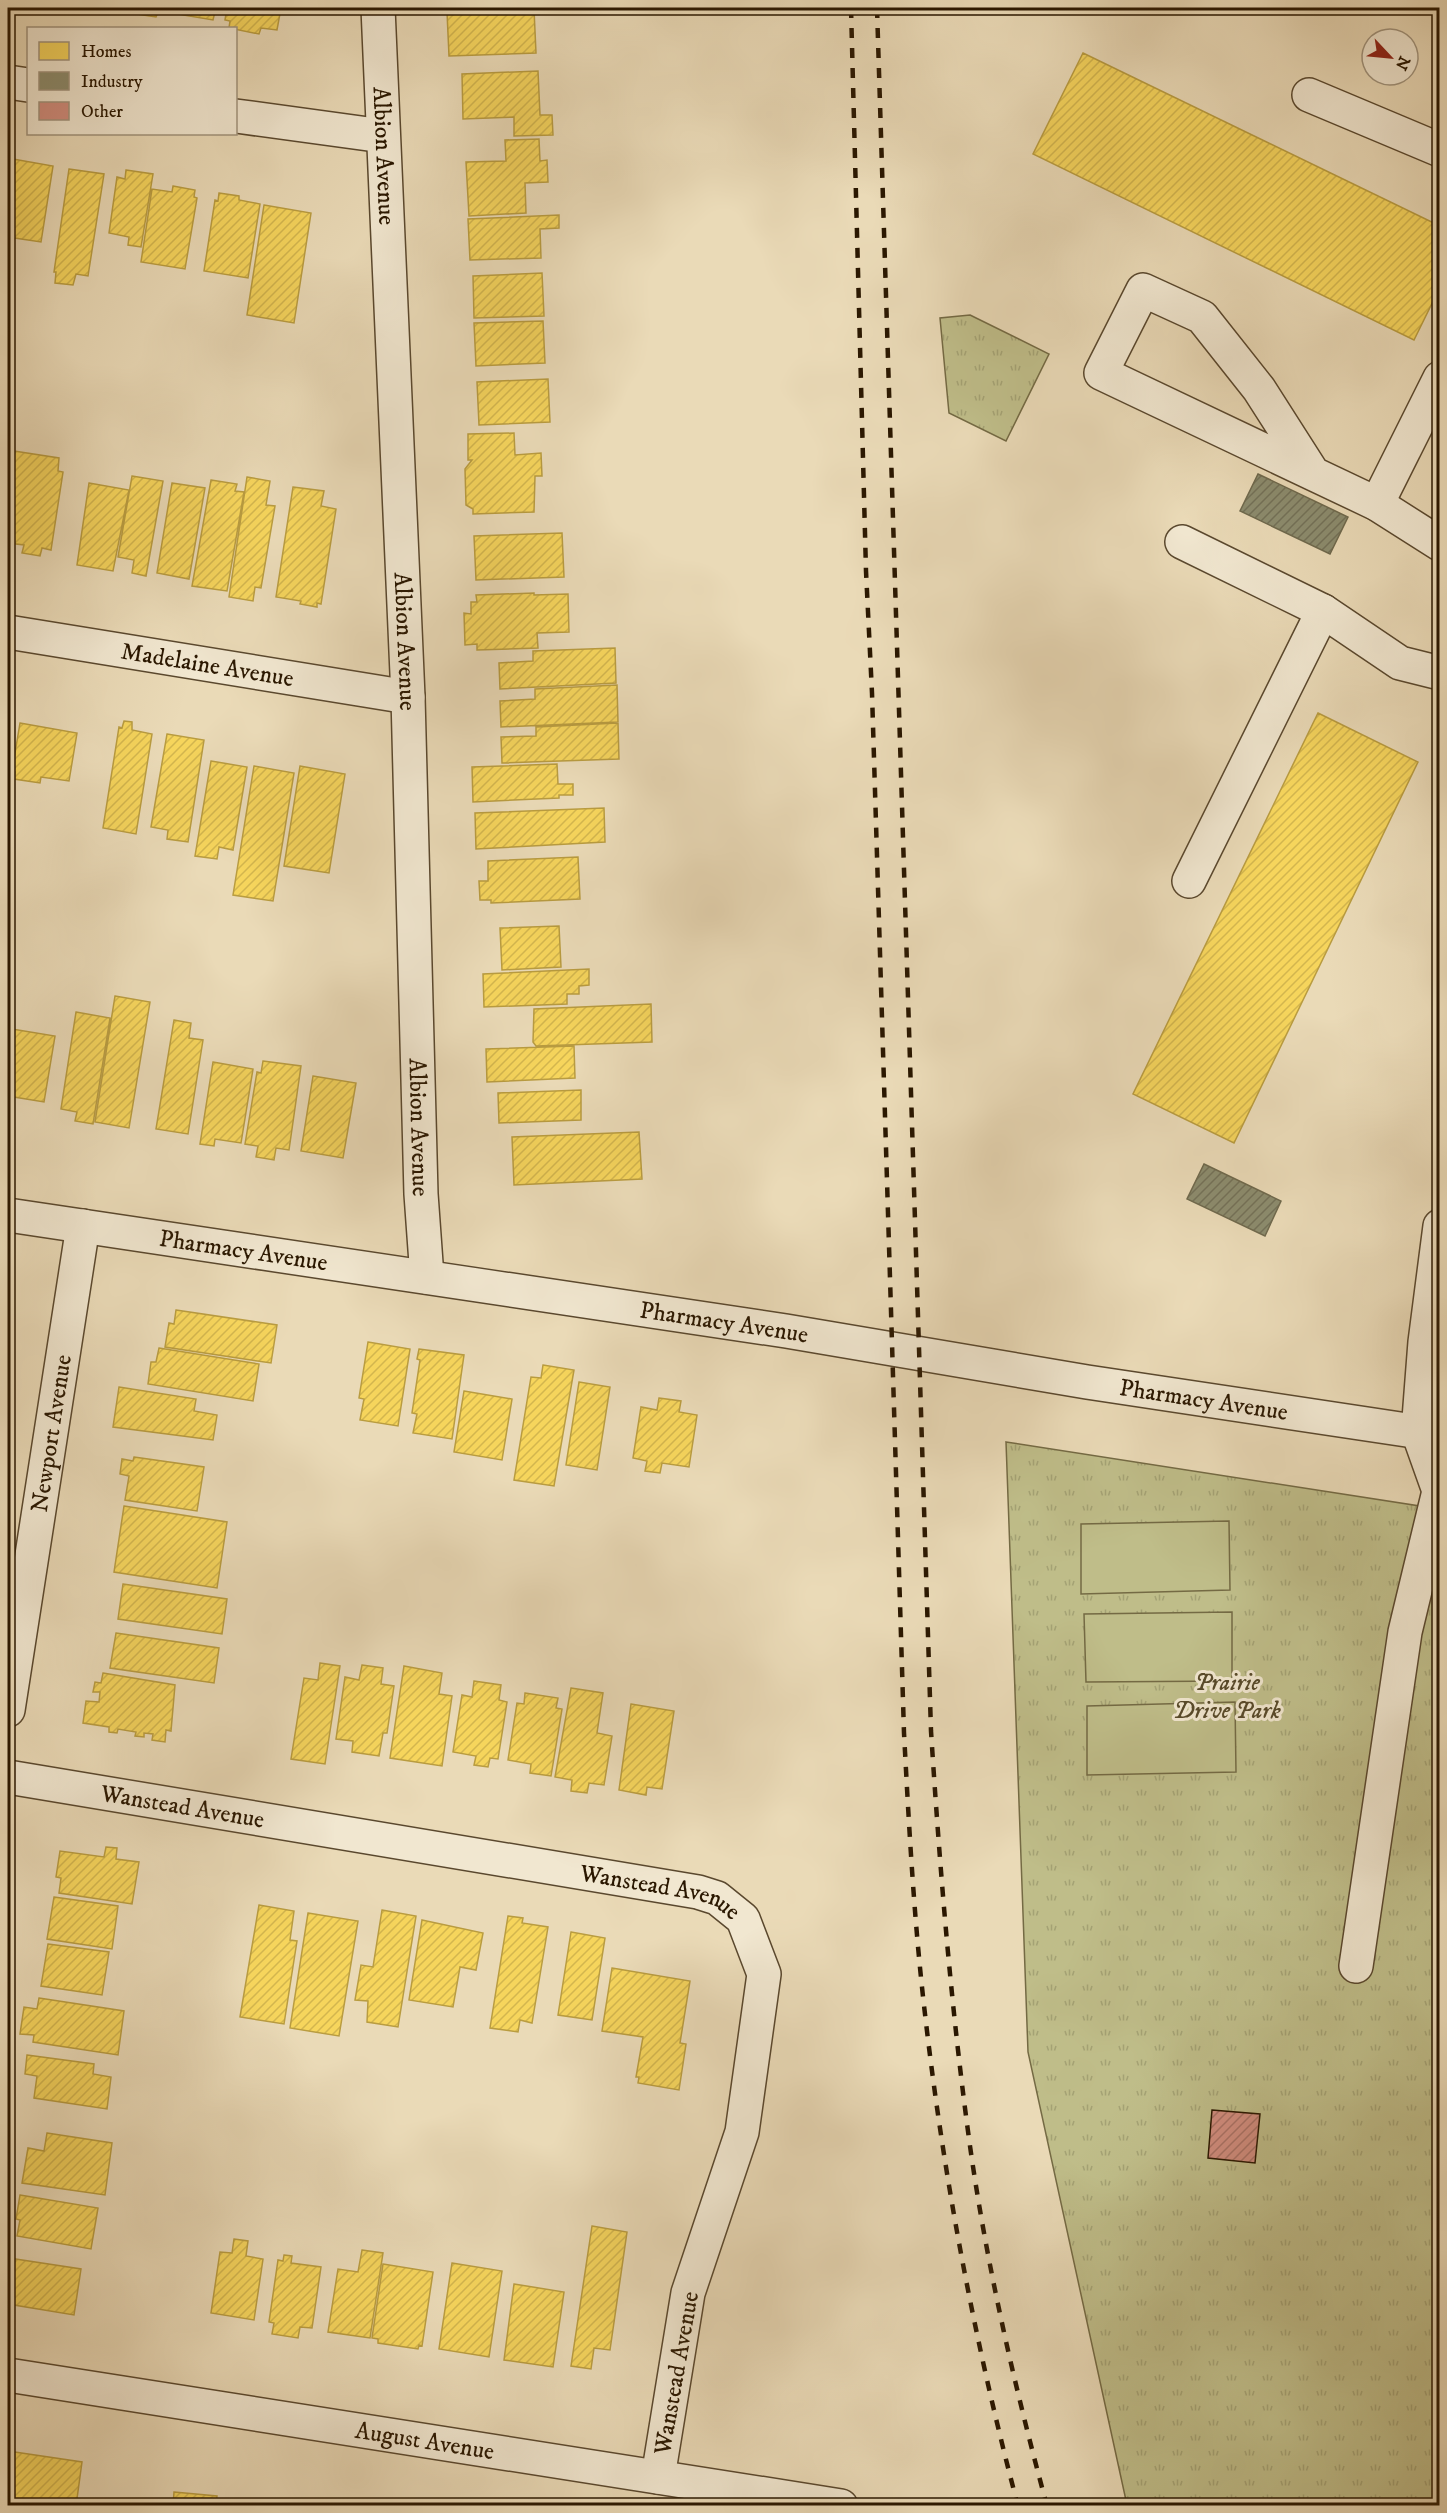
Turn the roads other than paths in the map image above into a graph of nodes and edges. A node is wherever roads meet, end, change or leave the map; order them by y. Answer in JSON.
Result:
{"nodes":[{"id":1,"x":378,"y":8,"type":"edge"},
{"id":2,"x":8,"y":82,"type":"edge"},
{"id":3,"x":27,"y":85,"type":"edge"},
{"id":4,"x":1309,"y":95,"type":"dead end"},
{"id":5,"x":237,"y":116,"type":"edge"},
{"id":6,"x":383,"y":136,"type":"junction"},
{"id":7,"x":1440,"y":150,"type":"edge"},
{"id":8,"x":1440,"y":378,"type":"edge"},
{"id":9,"x":1312,"y":472,"type":"junction"},
{"id":10,"x":1377,"y":504,"type":"junction"},
{"id":11,"x":1182,"y":542,"type":"dead end"},
{"id":12,"x":1440,"y":544,"type":"edge"},
{"id":13,"x":1323,"y":611,"type":"junction"},
{"id":14,"x":8,"y":632,"type":"edge"},
{"id":15,"x":1440,"y":673,"type":"edge"},
{"id":16,"x":408,"y":697,"type":"junction"},
{"id":17,"x":1189,"y":881,"type":"dead end"},
{"id":18,"x":8,"y":1215,"type":"edge"},
{"id":19,"x":83,"y":1226,"type":"junction"},
{"id":20,"x":1440,"y":1226,"type":"edge"},
{"id":21,"x":427,"y":1276,"type":"junction"},
{"id":22,"x":1429,"y":1433,"type":"edge"},
{"id":23,"x":8,"y":1710,"type":"edge"},
{"id":24,"x":8,"y":1777,"type":"edge"},
{"id":25,"x":1356,"y":1966,"type":"dead end"},
{"id":26,"x":8,"y":2375,"type":"edge"},
{"id":27,"x":657,"y":2477,"type":"junction"},
{"id":28,"x":841,"y":2505,"type":"edge"}],
"edges":[{"from":1,"to":6,"type":"street","name":"Albion Avenue"},
{"from":2,"to":3,"type":"street"},
{"from":4,"to":7,"type":"street"},
{"from":5,"to":6,"type":"street"},
{"from":6,"to":16,"type":"street","name":"Albion Avenue"},
{"from":8,"to":10,"type":"street"},
{"from":9,"to":9,"type":"street"},
{"from":9,"to":10,"type":"street"},
{"from":10,"to":12,"type":"street"},
{"from":11,"to":13,"type":"street"},
{"from":13,"to":15,"type":"street"},
{"from":13,"to":17,"type":"street"},
{"from":14,"to":16,"type":"street","name":"Madelaine Avenue"},
{"from":16,"to":21,"type":"street","name":"Albion Avenue"},
{"from":18,"to":19,"type":"street","name":"Pharmacy Avenue"},
{"from":19,"to":21,"type":"street","name":"Pharmacy Avenue"},
{"from":19,"to":23,"type":"street","name":"Newport Avenue"},
{"from":20,"to":22,"type":"street"},
{"from":21,"to":22,"type":"street","name":"Pharmacy Avenue"},
{"from":22,"to":25,"type":"street"},
{"from":24,"to":27,"type":"street","name":"Wanstead Avenue"},
{"from":26,"to":27,"type":"street","name":"August Avenue"},
{"from":27,"to":28,"type":"street","name":"August Avenue"}]}
